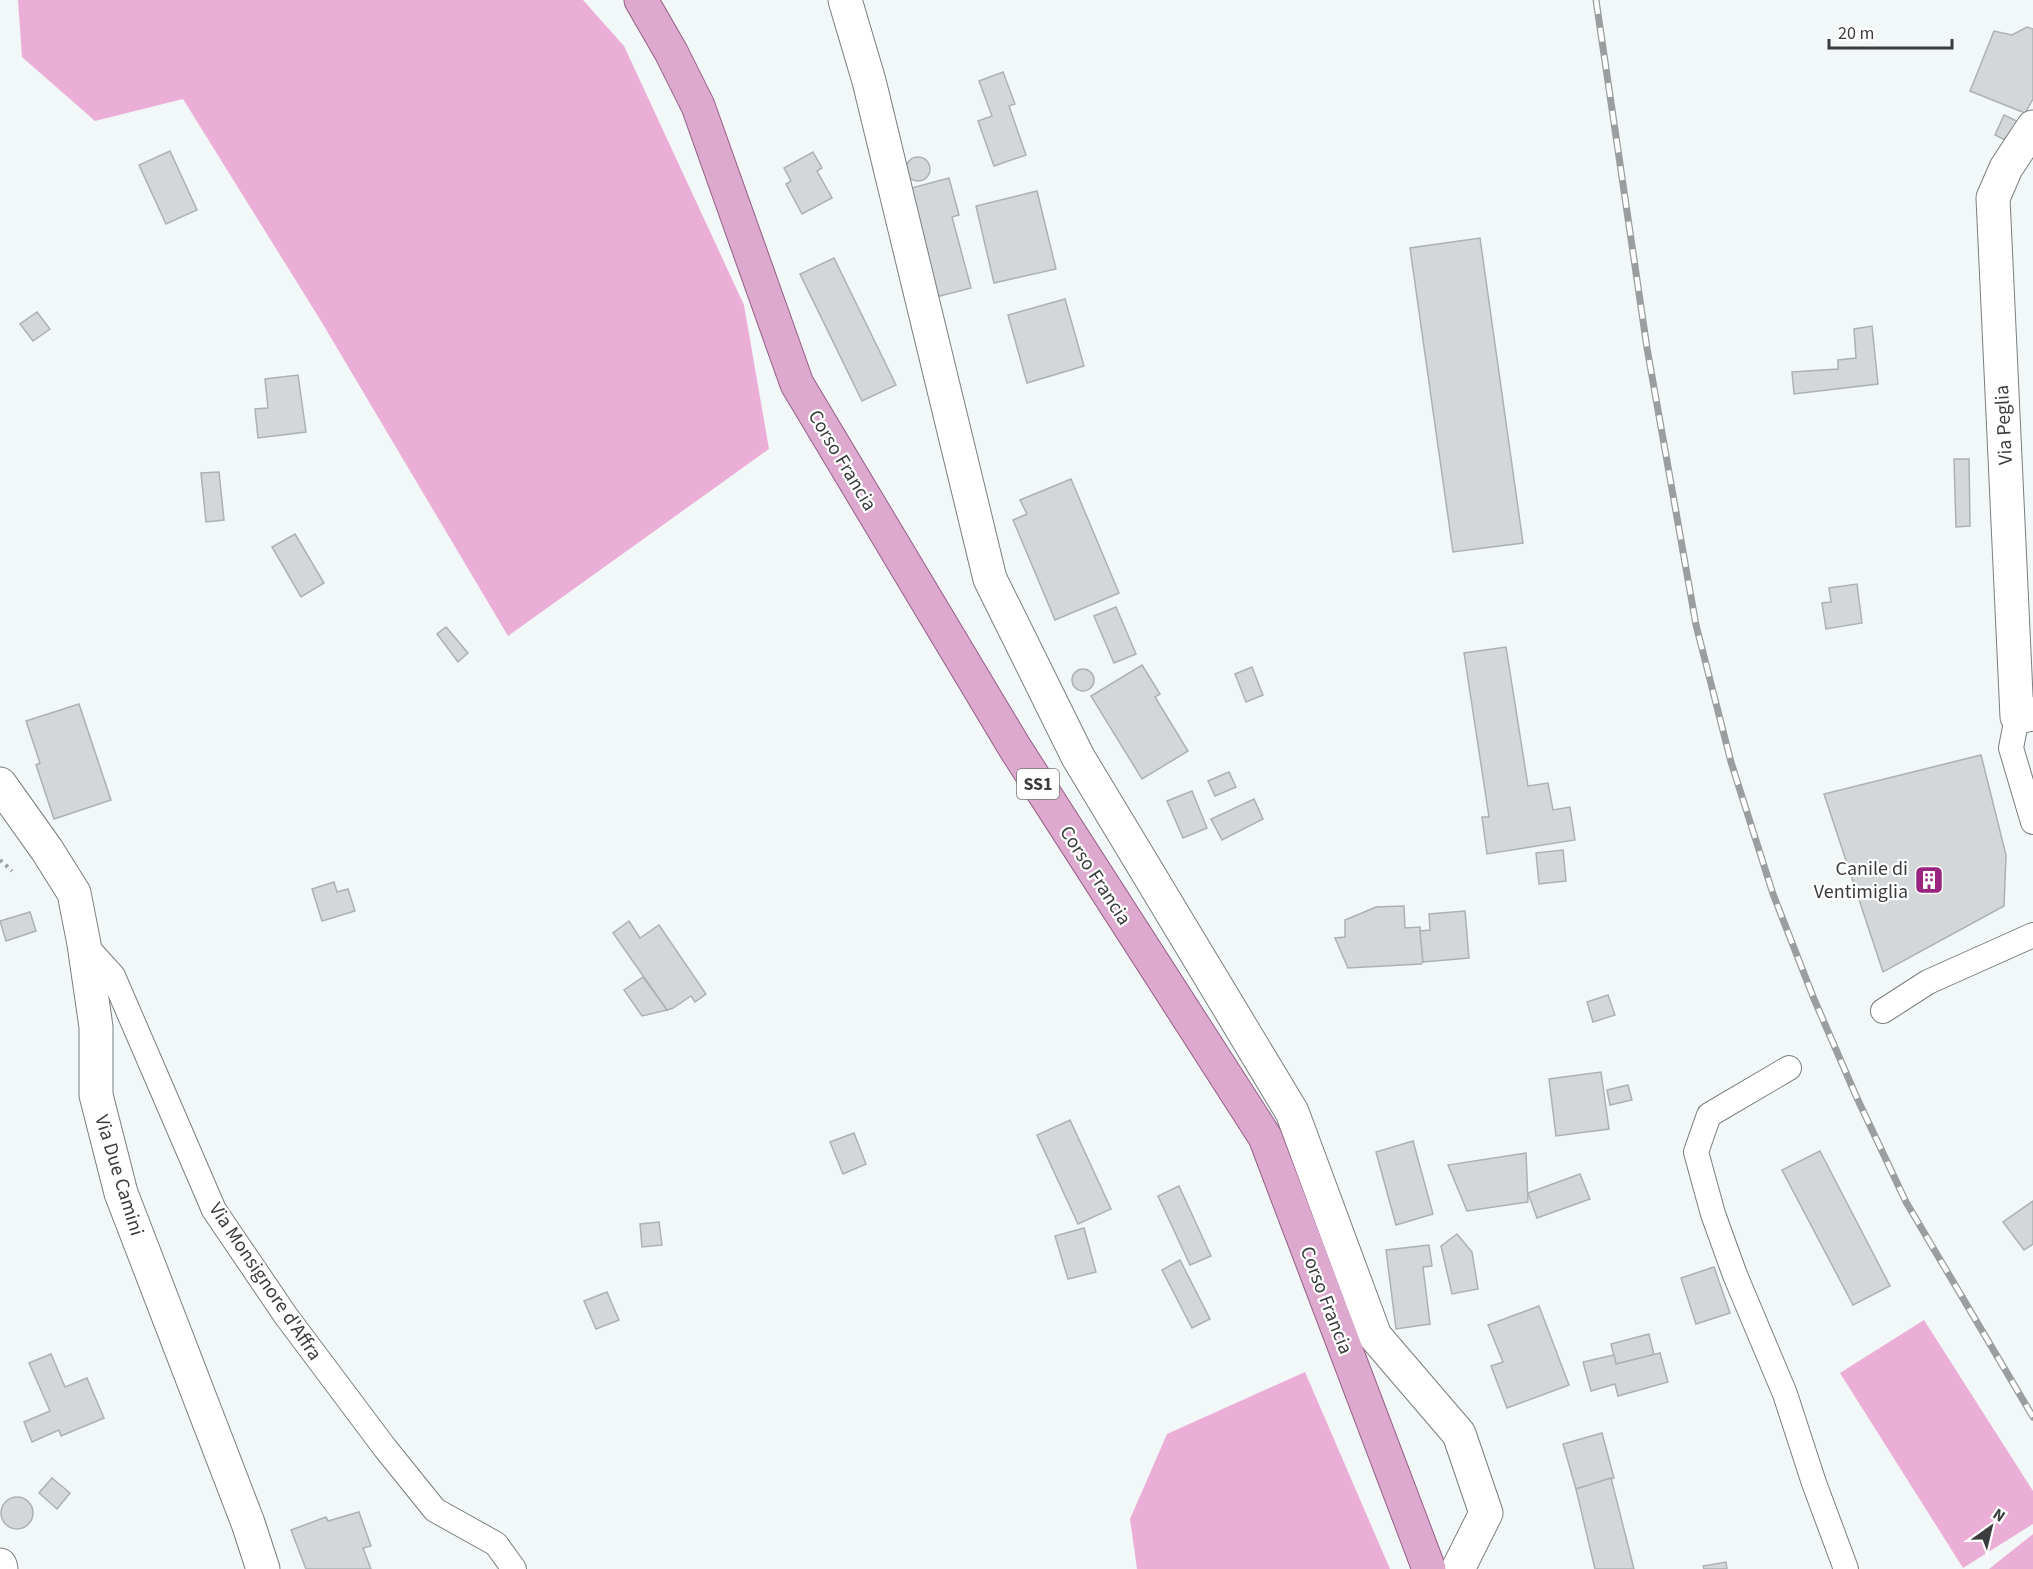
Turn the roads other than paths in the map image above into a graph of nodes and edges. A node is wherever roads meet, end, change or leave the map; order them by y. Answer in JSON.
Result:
{"nodes":[{"id":1,"x":641,"y":0,"type":"edge"},
{"id":2,"x":846,"y":0,"type":"edge"},
{"id":3,"x":2033,"y":128,"type":"edge"},
{"id":4,"x":2025,"y":716,"type":"edge"},
{"id":5,"x":0,"y":784,"type":"edge"},
{"id":6,"x":2033,"y":822,"type":"edge"},
{"id":7,"x":2033,"y":935,"type":"edge"},
{"id":8,"x":84,"y":944,"type":"junction"},
{"id":9,"x":1883,"y":1011,"type":"dead end"},
{"id":10,"x":1789,"y":1068,"type":"dead end"},
{"id":11,"x":263,"y":1569,"type":"edge"},
{"id":12,"x":514,"y":1569,"type":"edge"},
{"id":13,"x":1429,"y":1569,"type":"edge"},
{"id":14,"x":1458,"y":1569,"type":"edge"},
{"id":15,"x":1846,"y":1569,"type":"edge"}],
"edges":[{"from":1,"to":13,"type":"main road","name":"Corso Francia","number":"SS1"},
{"from":2,"to":14,"type":"street"},
{"from":3,"to":4,"type":"street","name":"Via Peglia"},
{"from":4,"to":6,"type":"lane"},
{"from":5,"to":8,"type":"street","name":"Via Due Camini"},
{"from":7,"to":9,"type":"lane"},
{"from":8,"to":11,"type":"street","name":"Via Due Camini"},
{"from":8,"to":12,"type":"lane","name":"Via Monsignore d'Affra"},
{"from":10,"to":15,"type":"lane"}]}
